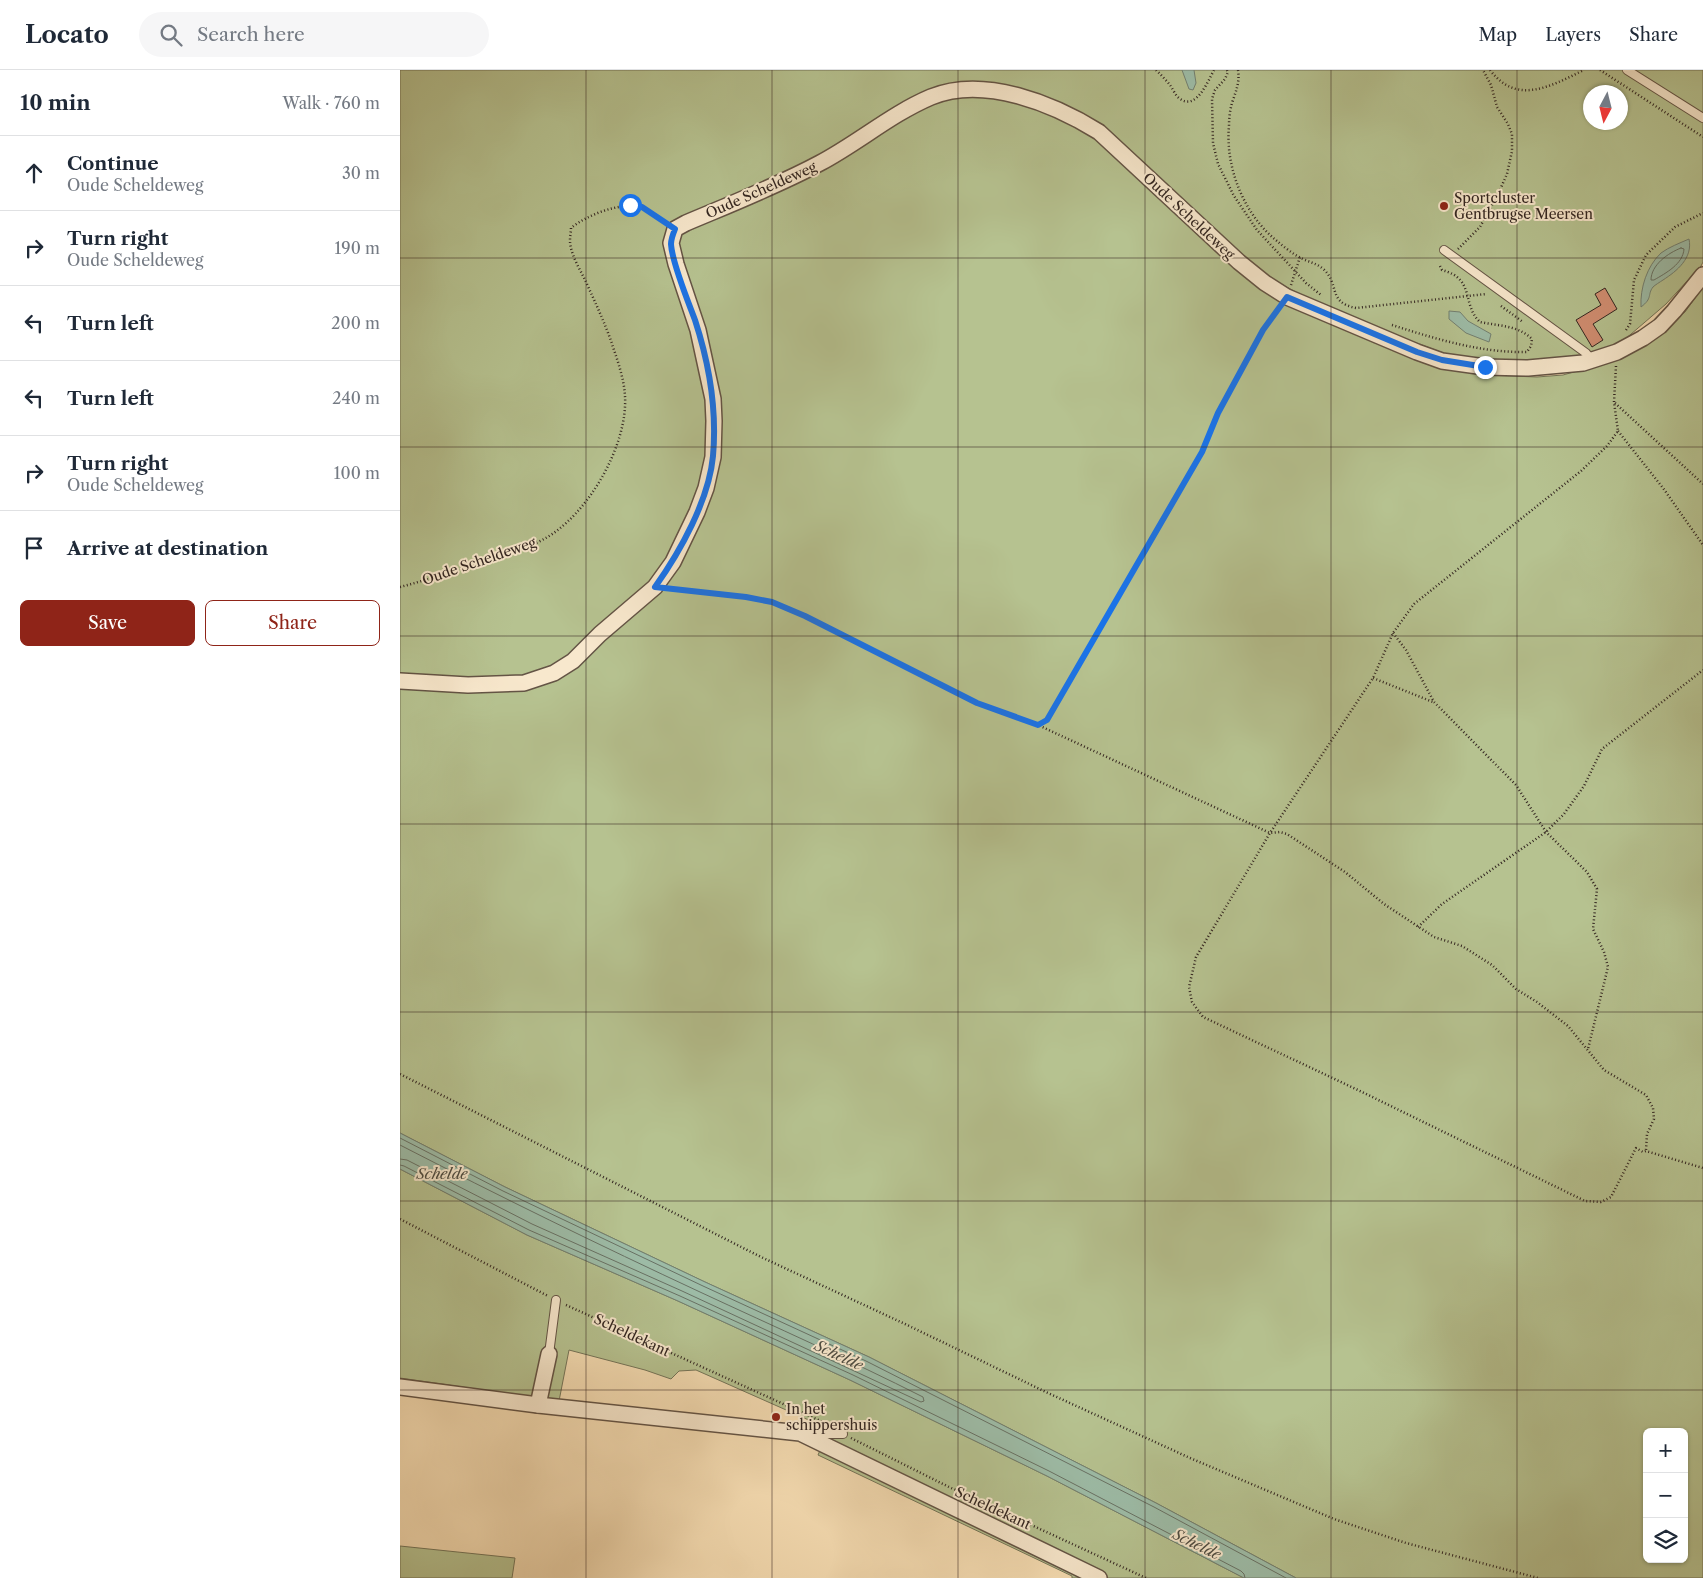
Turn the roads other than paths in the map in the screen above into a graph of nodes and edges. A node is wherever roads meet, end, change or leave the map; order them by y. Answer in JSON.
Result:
{"nodes":[{"id":1,"x":1628,"y":70,"type":"edge"},
{"id":2,"x":1703,"y":118,"type":"edge"},
{"id":3,"x":1447,"y":252,"type":"road end"},
{"id":4,"x":1703,"y":275,"type":"edge"},
{"id":5,"x":1592,"y":360,"type":"junction"},
{"id":6,"x":400,"y":681,"type":"edge"},
{"id":7,"x":556,"y":1300,"type":"road end"},
{"id":8,"x":549,"y":1354,"type":"joint"},
{"id":9,"x":400,"y":1387,"type":"edge"},
{"id":10,"x":538,"y":1405,"type":"junction"},
{"id":11,"x":800,"y":1434,"type":"junction"},
{"id":12,"x":843,"y":1434,"type":"road end"},
{"id":13,"x":1099,"y":1578,"type":"edge"}],
"edges":[{"from":1,"to":2,"type":"lane"},
{"from":3,"to":5,"type":"lane"},
{"from":4,"to":5,"type":"street","name":"Oude Scheldeweg"},
{"from":5,"to":6,"type":"street","name":"Oude Scheldeweg"},
{"from":7,"to":8,"type":"lane"},
{"from":8,"to":10,"type":"street"},
{"from":9,"to":10,"type":"street","name":"Scheldekant"},
{"from":10,"to":11,"type":"street","name":"Scheldekant"},
{"from":11,"to":12,"type":"lane","name":"Scheldekant"},
{"from":11,"to":13,"type":"street","name":"Scheldekant"}]}
